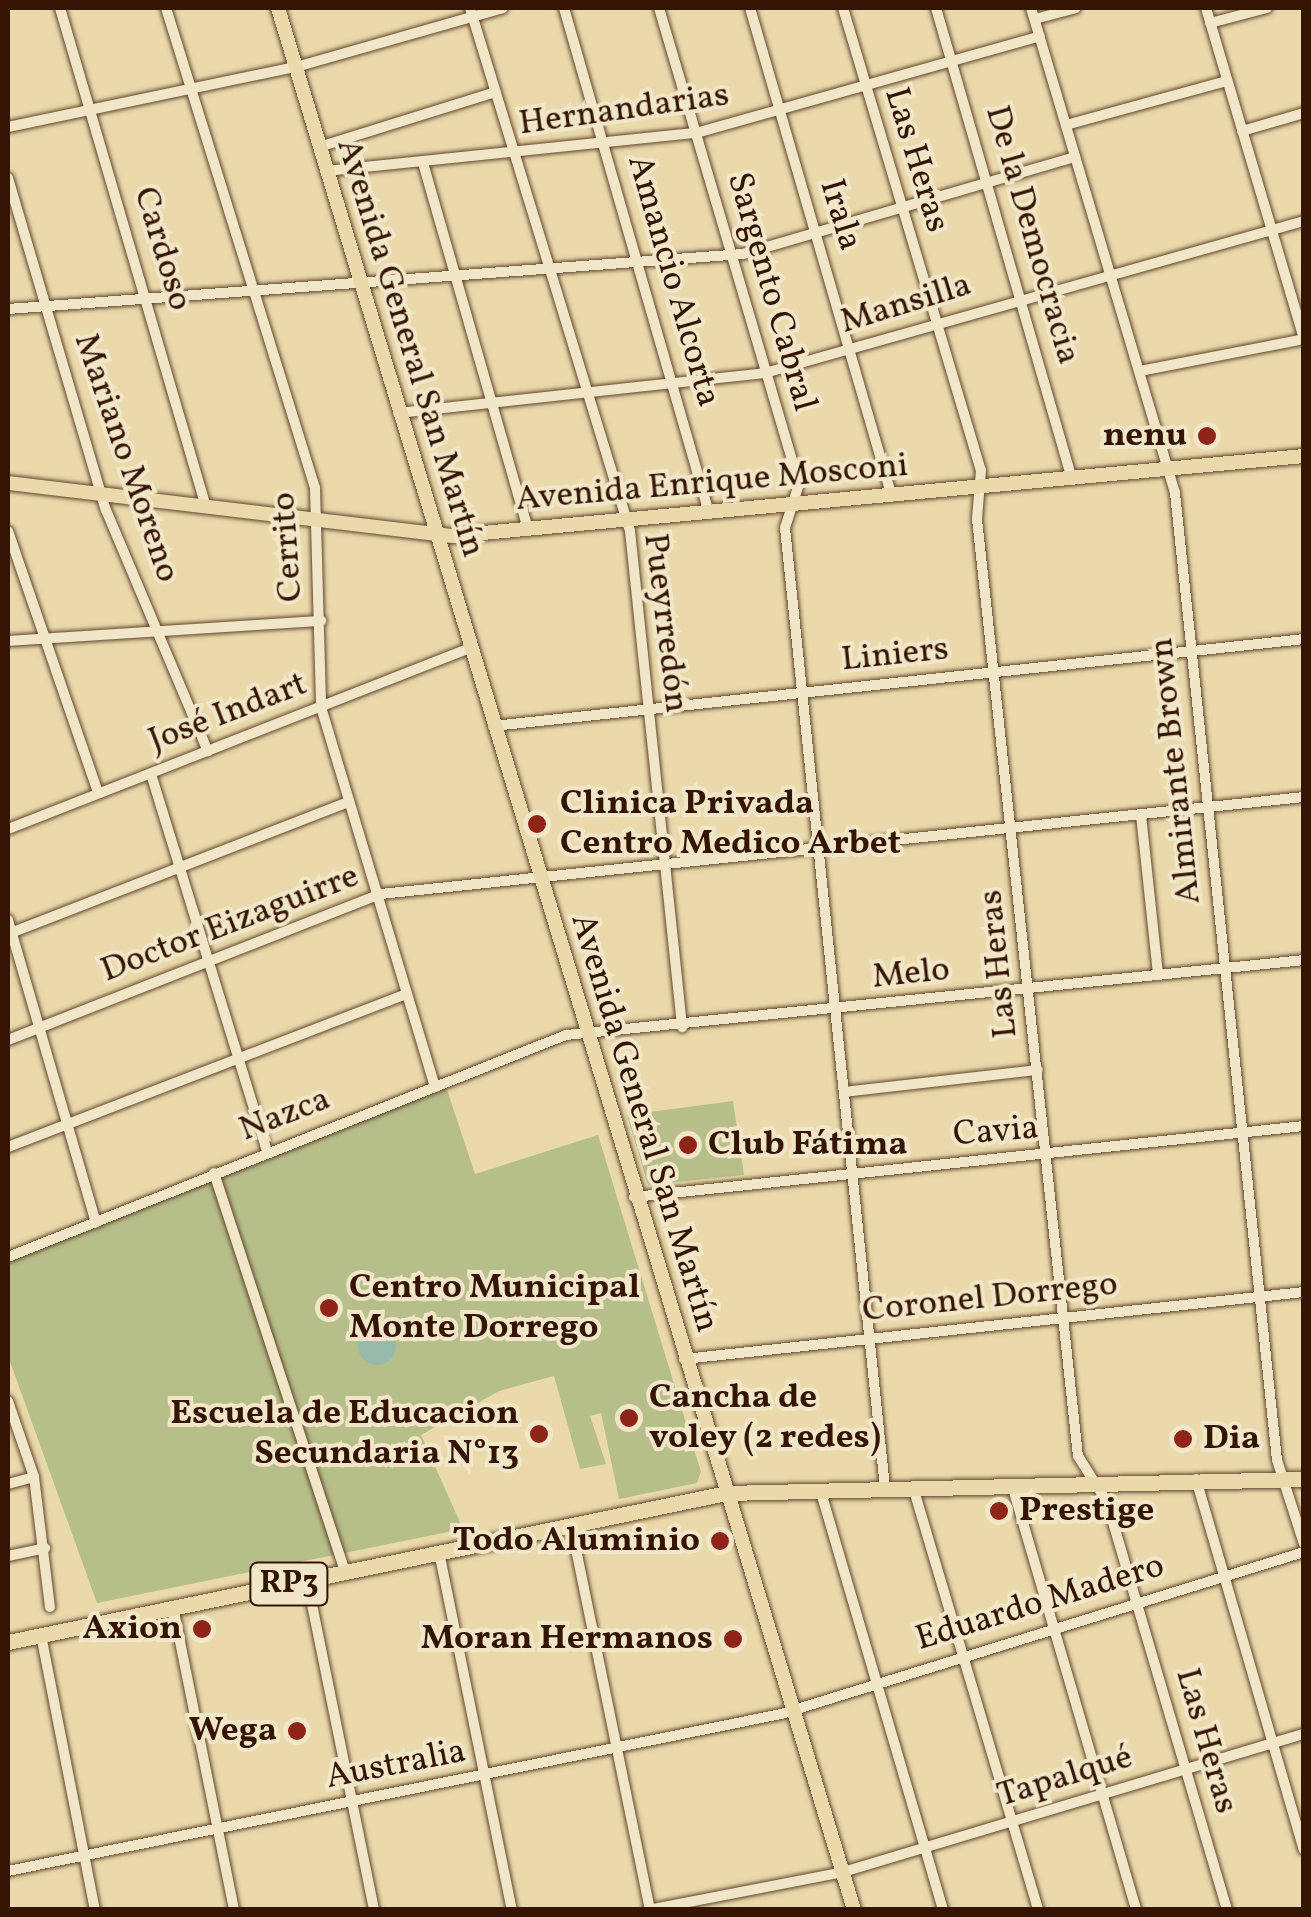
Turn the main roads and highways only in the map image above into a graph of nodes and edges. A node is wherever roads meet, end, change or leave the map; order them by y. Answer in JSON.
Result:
{"nodes":[{"id":1,"x":278,"y":8,"type":"edge"},
{"id":2,"x":1304,"y":456,"type":"edge"},
{"id":3,"x":8,"y":483,"type":"edge"},
{"id":4,"x":435,"y":536,"type":"junction"},
{"id":5,"x":1304,"y":1478,"type":"edge"},
{"id":6,"x":726,"y":1493,"type":"junction"},
{"id":7,"x":8,"y":1642,"type":"edge"},
{"id":8,"x":854,"y":1910,"type":"edge"}],
"edges":[{"from":1,"to":4,"type":"main road","name":"Avenida General San Martín"},
{"from":2,"to":4,"type":"main road","name":"Avenida Enrique Mosconi"},
{"from":3,"to":4,"type":"main road","name":"Avenida Enrique Mosconi"},
{"from":4,"to":6,"type":"main road","name":"Avenida General San Martín"},
{"from":5,"to":6,"type":"highway","number":"RP3"},
{"from":6,"to":7,"type":"highway","number":"RP3"},
{"from":6,"to":8,"type":"main road","name":"Avenida General San Martín"}]}
